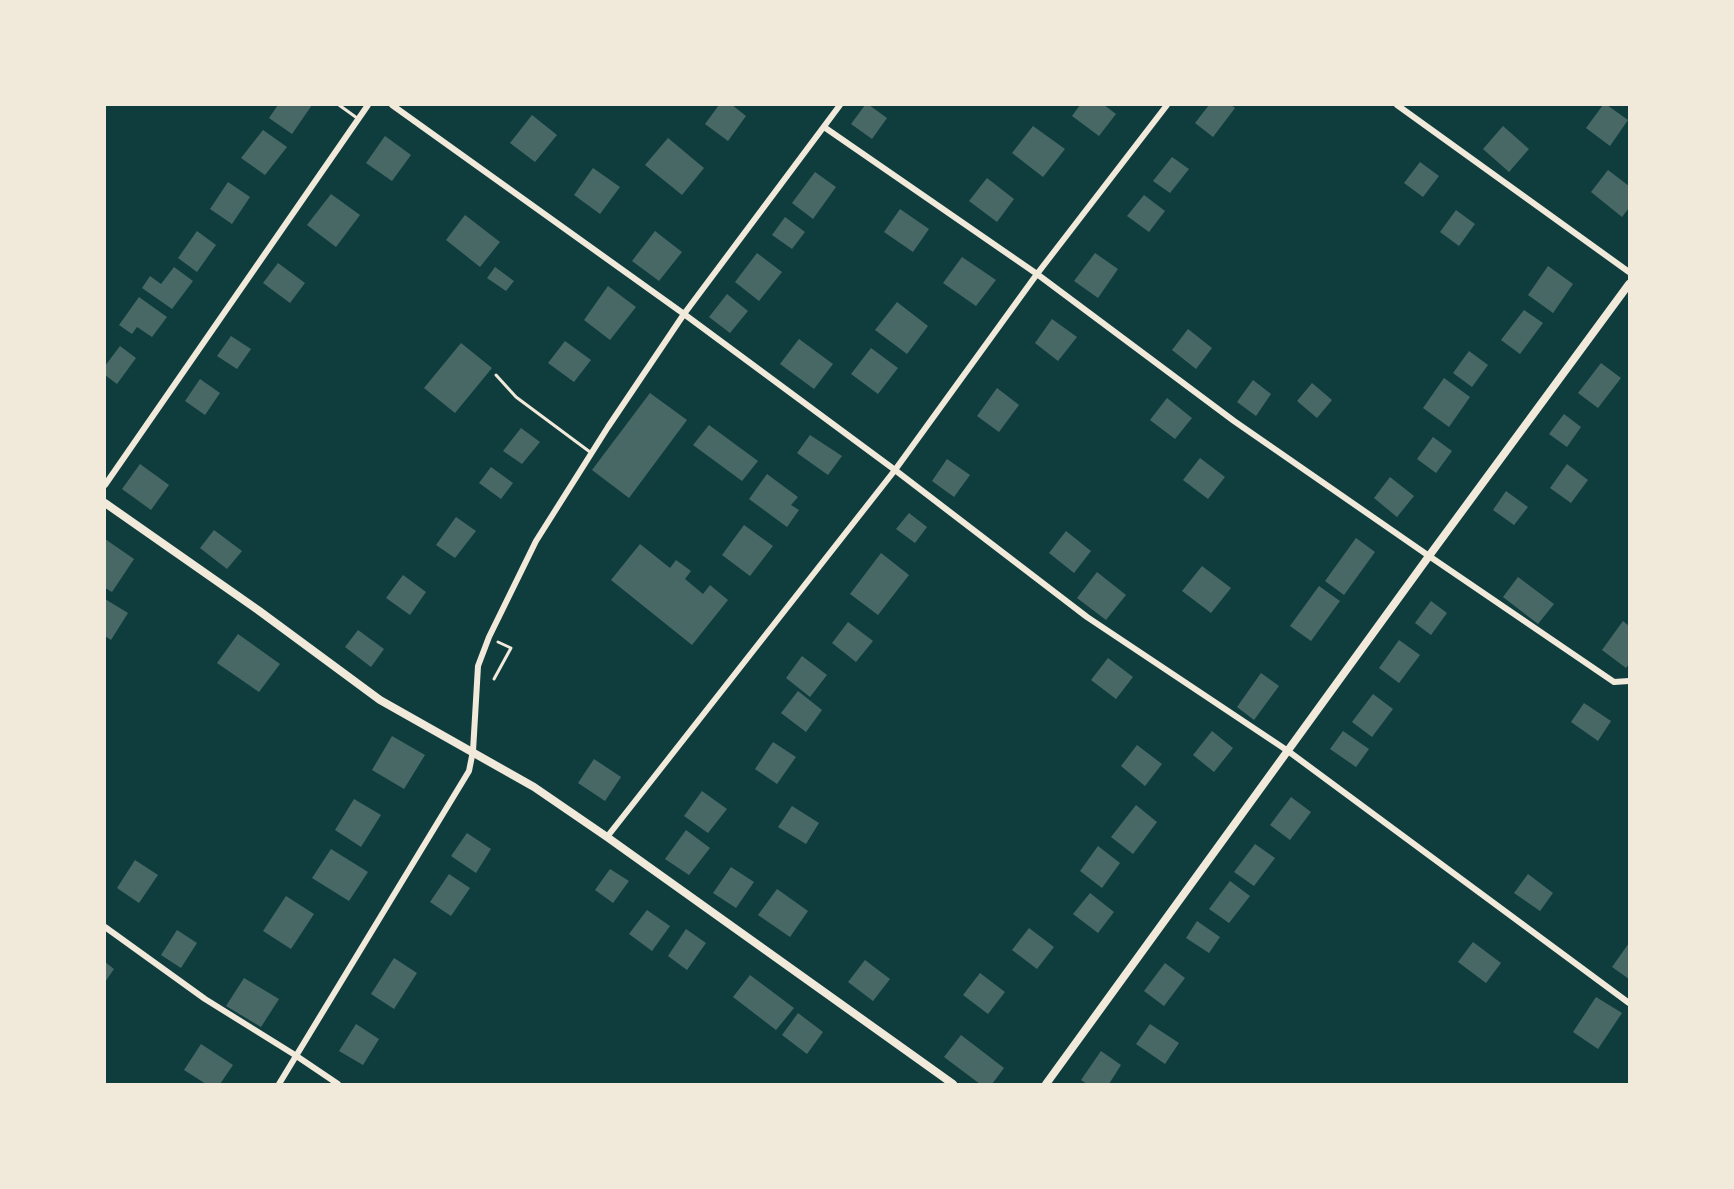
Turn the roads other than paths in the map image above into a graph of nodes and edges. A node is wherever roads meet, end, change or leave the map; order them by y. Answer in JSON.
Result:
{"nodes":[{"id":1,"x":339,"y":105,"type":"edge"},
{"id":2,"x":368,"y":105,"type":"edge"},
{"id":3,"x":392,"y":105,"type":"edge"},
{"id":4,"x":840,"y":105,"type":"edge"},
{"id":5,"x":1167,"y":105,"type":"edge"},
{"id":6,"x":1397,"y":105,"type":"edge"},
{"id":7,"x":358,"y":120,"type":"junction"},
{"id":8,"x":824,"y":127,"type":"junction"},
{"id":9,"x":1629,"y":272,"type":"edge"},
{"id":10,"x":1038,"y":274,"type":"junction"},
{"id":11,"x":1629,"y":284,"type":"edge"},
{"id":12,"x":684,"y":314,"type":"junction"},
{"id":13,"x":496,"y":375,"type":"dead end"},
{"id":14,"x":591,"y":454,"type":"junction"},
{"id":15,"x":895,"y":470,"type":"junction"},
{"id":16,"x":105,"y":484,"type":"edge"},
{"id":17,"x":105,"y":503,"type":"edge"},
{"id":18,"x":1429,"y":556,"type":"junction"},
{"id":19,"x":1629,"y":681,"type":"edge"},
{"id":20,"x":1288,"y":751,"type":"junction"},
{"id":21,"x":473,"y":752,"type":"junction"},
{"id":22,"x":607,"y":837,"type":"junction"},
{"id":23,"x":105,"y":927,"type":"edge"},
{"id":24,"x":1629,"y":1003,"type":"edge"},
{"id":25,"x":295,"y":1055,"type":"junction"},
{"id":26,"x":279,"y":1084,"type":"edge"},
{"id":27,"x":338,"y":1084,"type":"edge"},
{"id":28,"x":953,"y":1084,"type":"edge"},
{"id":29,"x":1046,"y":1084,"type":"edge"}],
"edges":[{"from":1,"to":7,"type":"lane"},
{"from":2,"to":7,"type":"street"},
{"from":3,"to":12,"type":"street"},
{"from":4,"to":8,"type":"street"},
{"from":5,"to":10,"type":"street"},
{"from":6,"to":9,"type":"street"},
{"from":7,"to":16,"type":"street"},
{"from":8,"to":10,"type":"street"},
{"from":8,"to":12,"type":"street"},
{"from":10,"to":15,"type":"street"},
{"from":10,"to":18,"type":"street"},
{"from":11,"to":18,"type":"street"},
{"from":12,"to":14,"type":"street"},
{"from":12,"to":15,"type":"street"},
{"from":13,"to":14,"type":"lane"},
{"from":14,"to":21,"type":"street"},
{"from":15,"to":20,"type":"street"},
{"from":15,"to":22,"type":"street"},
{"from":17,"to":21,"type":"street"},
{"from":18,"to":19,"type":"street"},
{"from":18,"to":20,"type":"street"},
{"from":20,"to":24,"type":"street"},
{"from":20,"to":29,"type":"street"},
{"from":21,"to":22,"type":"street"},
{"from":21,"to":25,"type":"street"},
{"from":22,"to":28,"type":"street"},
{"from":23,"to":25,"type":"street"},
{"from":25,"to":26,"type":"street"},
{"from":25,"to":27,"type":"street"}]}
